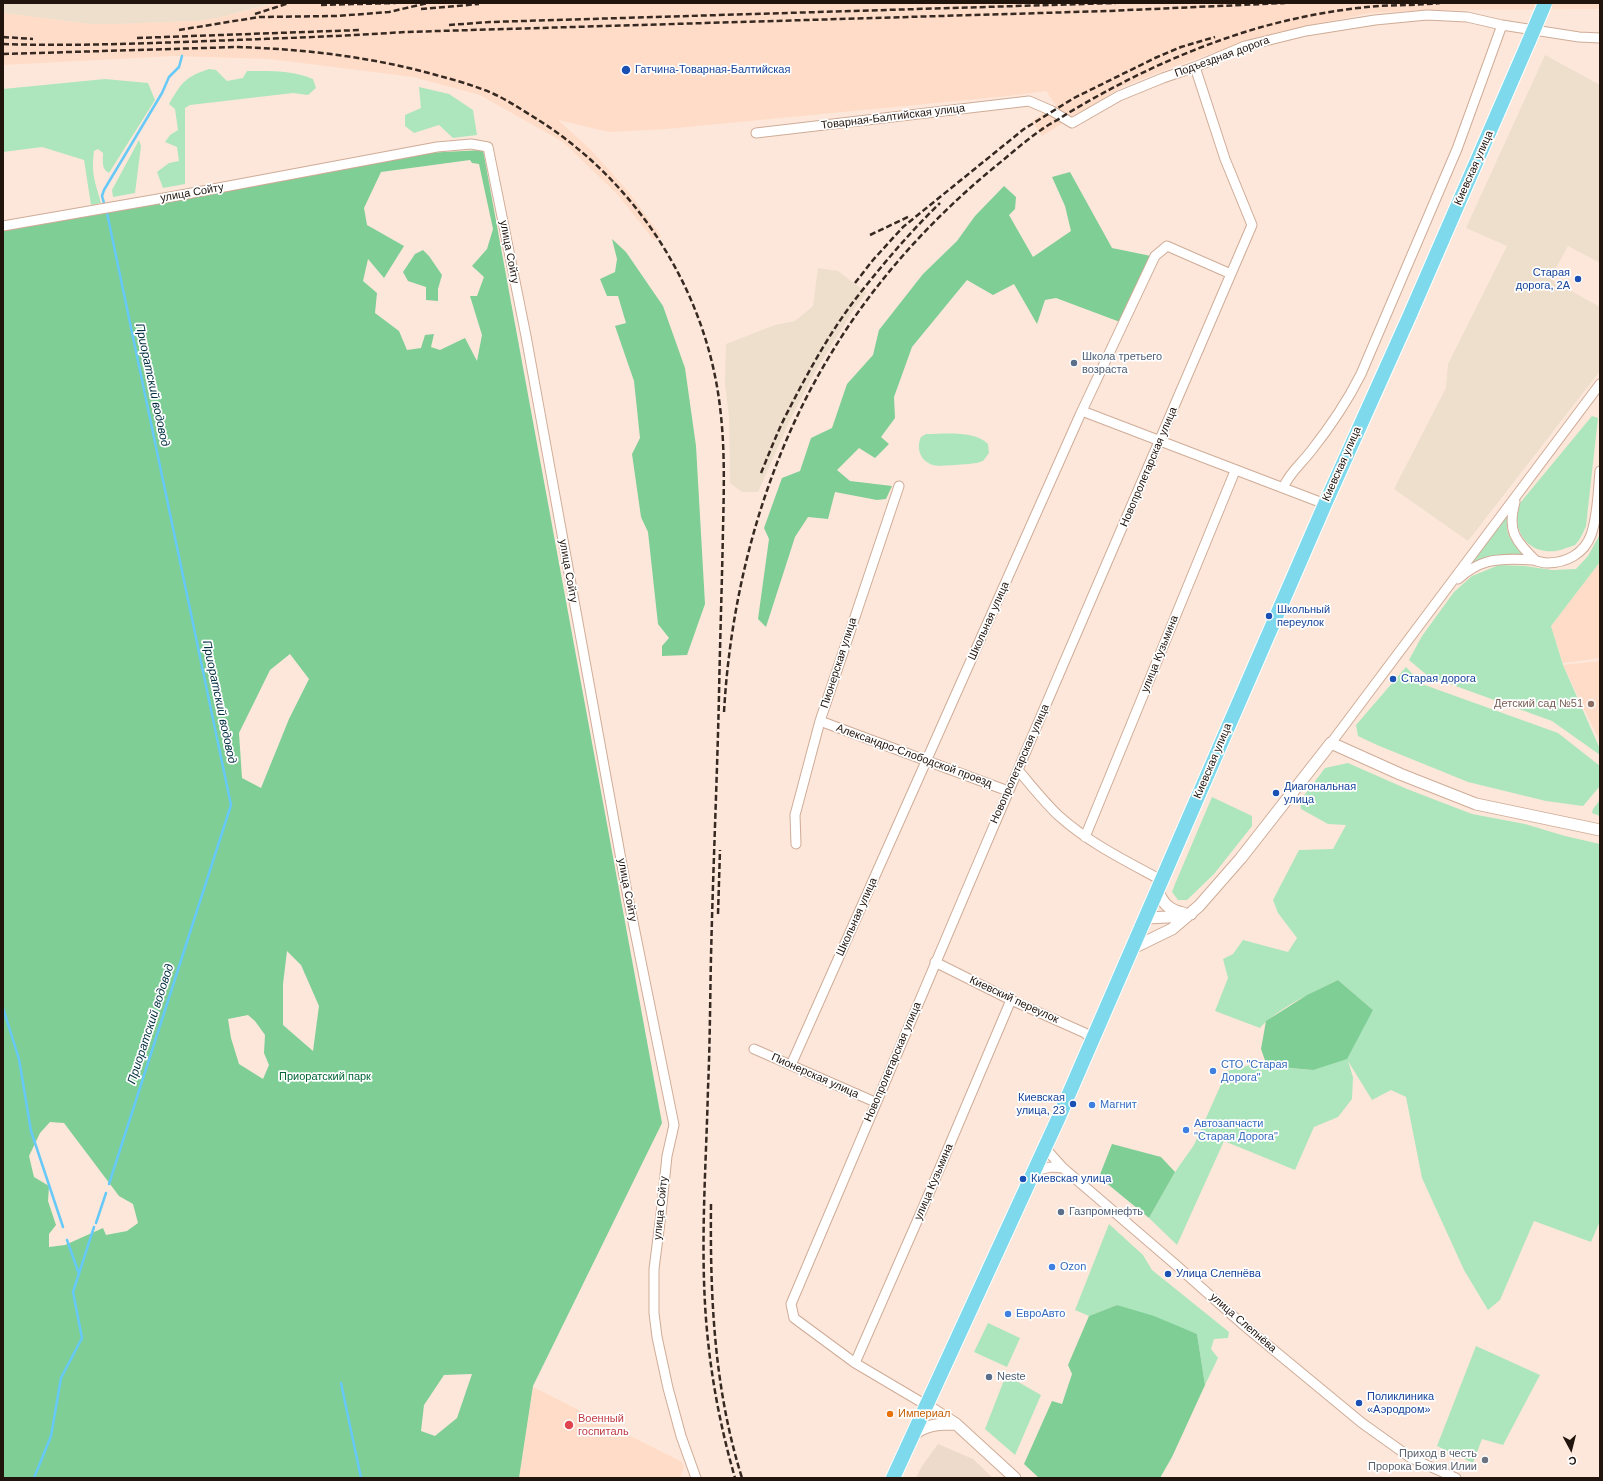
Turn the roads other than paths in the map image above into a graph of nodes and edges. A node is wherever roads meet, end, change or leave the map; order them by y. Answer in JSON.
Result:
{"nodes":[{"id":1,"x":1545,"y":3,"type":"edge"},
{"id":2,"x":1502,"y":25,"type":"junction"},
{"id":3,"x":1600,"y":38,"type":"edge"},
{"id":4,"x":1195,"y":67,"type":"junction"},
{"id":5,"x":1029,"y":101,"type":"joint"},
{"id":6,"x":756,"y":133,"type":"dead end"},
{"id":7,"x":3,"y":226,"type":"edge"},
{"id":8,"x":1231,"y":274,"type":"junction"},
{"id":9,"x":1600,"y":384,"type":"edge"},
{"id":10,"x":1082,"y":411,"type":"junction"},
{"id":11,"x":1160,"y":441,"type":"junction"},
{"id":12,"x":1235,"y":470,"type":"junction"},
{"id":13,"x":1600,"y":471,"type":"edge"},
{"id":14,"x":899,"y":486,"type":"dead end"},
{"id":15,"x":1283,"y":488,"type":"junction"},
{"id":16,"x":1516,"y":496,"type":"junction"},
{"id":17,"x":1325,"y":504,"type":"junction"},
{"id":18,"x":1535,"y":560,"type":"junction"},
{"id":19,"x":1446,"y":589,"type":"junction"},
{"id":20,"x":820,"y":721,"type":"junction"},
{"id":21,"x":1331,"y":743,"type":"junction"},
{"id":22,"x":928,"y":760,"type":"junction"},
{"id":23,"x":1018,"y":770,"type":"junction"},
{"id":24,"x":1008,"y":790,"type":"junction"},
{"id":25,"x":1600,"y":830,"type":"edge"},
{"id":26,"x":1085,"y":837,"type":"junction"},
{"id":27,"x":796,"y":844,"type":"dead end"},
{"id":28,"x":1159,"y":885,"type":"junction"},
{"id":29,"x":1191,"y":914,"type":"junction"},
{"id":30,"x":1146,"y":918,"type":"junction"},
{"id":31,"x":1172,"y":929,"type":"junction"},
{"id":32,"x":1133,"y":948,"type":"junction"},
{"id":33,"x":935,"y":962,"type":"junction"},
{"id":34,"x":1011,"y":1000,"type":"junction"},
{"id":35,"x":1092,"y":1039,"type":"junction"},
{"id":36,"x":754,"y":1049,"type":"dead end"},
{"id":37,"x":791,"y":1065,"type":"junction"},
{"id":38,"x":875,"y":1102,"type":"junction"},
{"id":39,"x":1045,"y":1148,"type":"junction"},
{"id":40,"x":1063,"y":1168,"type":"junction"},
{"id":41,"x":1034,"y":1171,"type":"junction"},
{"id":42,"x":855,"y":1363,"type":"junction"},
{"id":43,"x":926,"y":1405,"type":"junction"},
{"id":44,"x":956,"y":1424,"type":"junction"},
{"id":45,"x":912,"y":1435,"type":"junction"},
{"id":46,"x":696,"y":1478,"type":"edge"},
{"id":47,"x":893,"y":1478,"type":"edge"},
{"id":48,"x":1015,"y":1478,"type":"edge"},
{"id":49,"x":1456,"y":1478,"type":"edge"}],
"edges":[{"from":1,"to":17,"type":"main road","name":"Киевская улица","bridge":true},
{"from":2,"to":3,"type":"street","name":"Подъездная дорога"},
{"from":2,"to":4,"type":"street","name":"Подъездная дорога"},
{"from":2,"to":15,"type":"street","name":"Киевская улица"},
{"from":4,"to":5,"type":"street","name":"Подъездная дорога"},
{"from":4,"to":8,"type":"street","name":"Новопролетарская улица"},
{"from":5,"to":6,"type":"street","name":"Товарная-Балтийская улица"},
{"from":7,"to":46,"type":"street","name":"улица Сойту"},
{"from":8,"to":10,"type":"street","name":"Школьная улица"},
{"from":8,"to":11,"type":"street","name":"Новопролетарская улица"},
{"from":9,"to":16,"type":"street"},
{"from":10,"to":11,"type":"street"},
{"from":10,"to":22,"type":"street","name":"Школьная улица"},
{"from":11,"to":12,"type":"street"},
{"from":11,"to":23,"type":"street","name":"Новопролетарская улица"},
{"from":12,"to":15,"type":"street"},
{"from":12,"to":26,"type":"street","name":"улица Кузьмина"},
{"from":13,"to":18,"type":"street"},
{"from":14,"to":20,"type":"street","name":"Пионерская улица"},
{"from":15,"to":17,"type":"street"},
{"from":16,"to":18,"type":"street"},
{"from":16,"to":19,"type":"street"},
{"from":17,"to":28,"type":"main road","name":"Киевская улица"},
{"from":18,"to":19,"type":"street"},
{"from":19,"to":21,"type":"street"},
{"from":20,"to":22,"type":"street","name":"Александро-Слободской проезд"},
{"from":20,"to":27,"type":"street","name":"Пионерская улица"},
{"from":21,"to":25,"type":"street"},
{"from":21,"to":29,"type":"street"},
{"from":22,"to":24,"type":"street","name":"Александро-Слободской проезд"},
{"from":22,"to":37,"type":"street","name":"Школьная улица"},
{"from":23,"to":24,"type":"street","name":"Новопролетарская улица"},
{"from":23,"to":26,"type":"street"},
{"from":24,"to":33,"type":"street","name":"Новопролетарская улица"},
{"from":26,"to":28,"type":"street"},
{"from":28,"to":29,"type":"street"},
{"from":28,"to":30,"type":"main road","name":"Киевская улица"},
{"from":29,"to":30,"type":"street"},
{"from":29,"to":31,"type":"street"},
{"from":30,"to":31,"type":"street"},
{"from":30,"to":32,"type":"main road","name":"Киевская улица"},
{"from":31,"to":32,"type":"street"},
{"from":32,"to":35,"type":"main road","name":"Киевская улица"},
{"from":33,"to":34,"type":"street","name":"Киевский переулок"},
{"from":33,"to":38,"type":"street","name":"Новопролетарская улица"},
{"from":34,"to":35,"type":"street","name":"Киевский переулок"},
{"from":34,"to":42,"type":"street","name":"улица Кузьмина"},
{"from":35,"to":39,"type":"main road","name":"Киевская улица"},
{"from":36,"to":37,"type":"street","name":"Пионерская улица"},
{"from":37,"to":38,"type":"street","name":"Пионерская улица"},
{"from":38,"to":42,"type":"street","name":"Новопролетарская улица"},
{"from":39,"to":40,"type":"street","name":"улица Слепнёва"},
{"from":39,"to":41,"type":"main road","name":"Киевская улица"},
{"from":40,"to":41,"type":"street"},
{"from":40,"to":49,"type":"street","name":"улица Слепнёва"},
{"from":41,"to":43,"type":"main road","name":"Киевская улица"},
{"from":42,"to":43,"type":"street"},
{"from":43,"to":44,"type":"street"},
{"from":43,"to":45,"type":"main road","name":"Киевская улица"},
{"from":44,"to":45,"type":"street"},
{"from":44,"to":48,"type":"street"},
{"from":45,"to":47,"type":"main road","name":"Киевская улица"}]}
